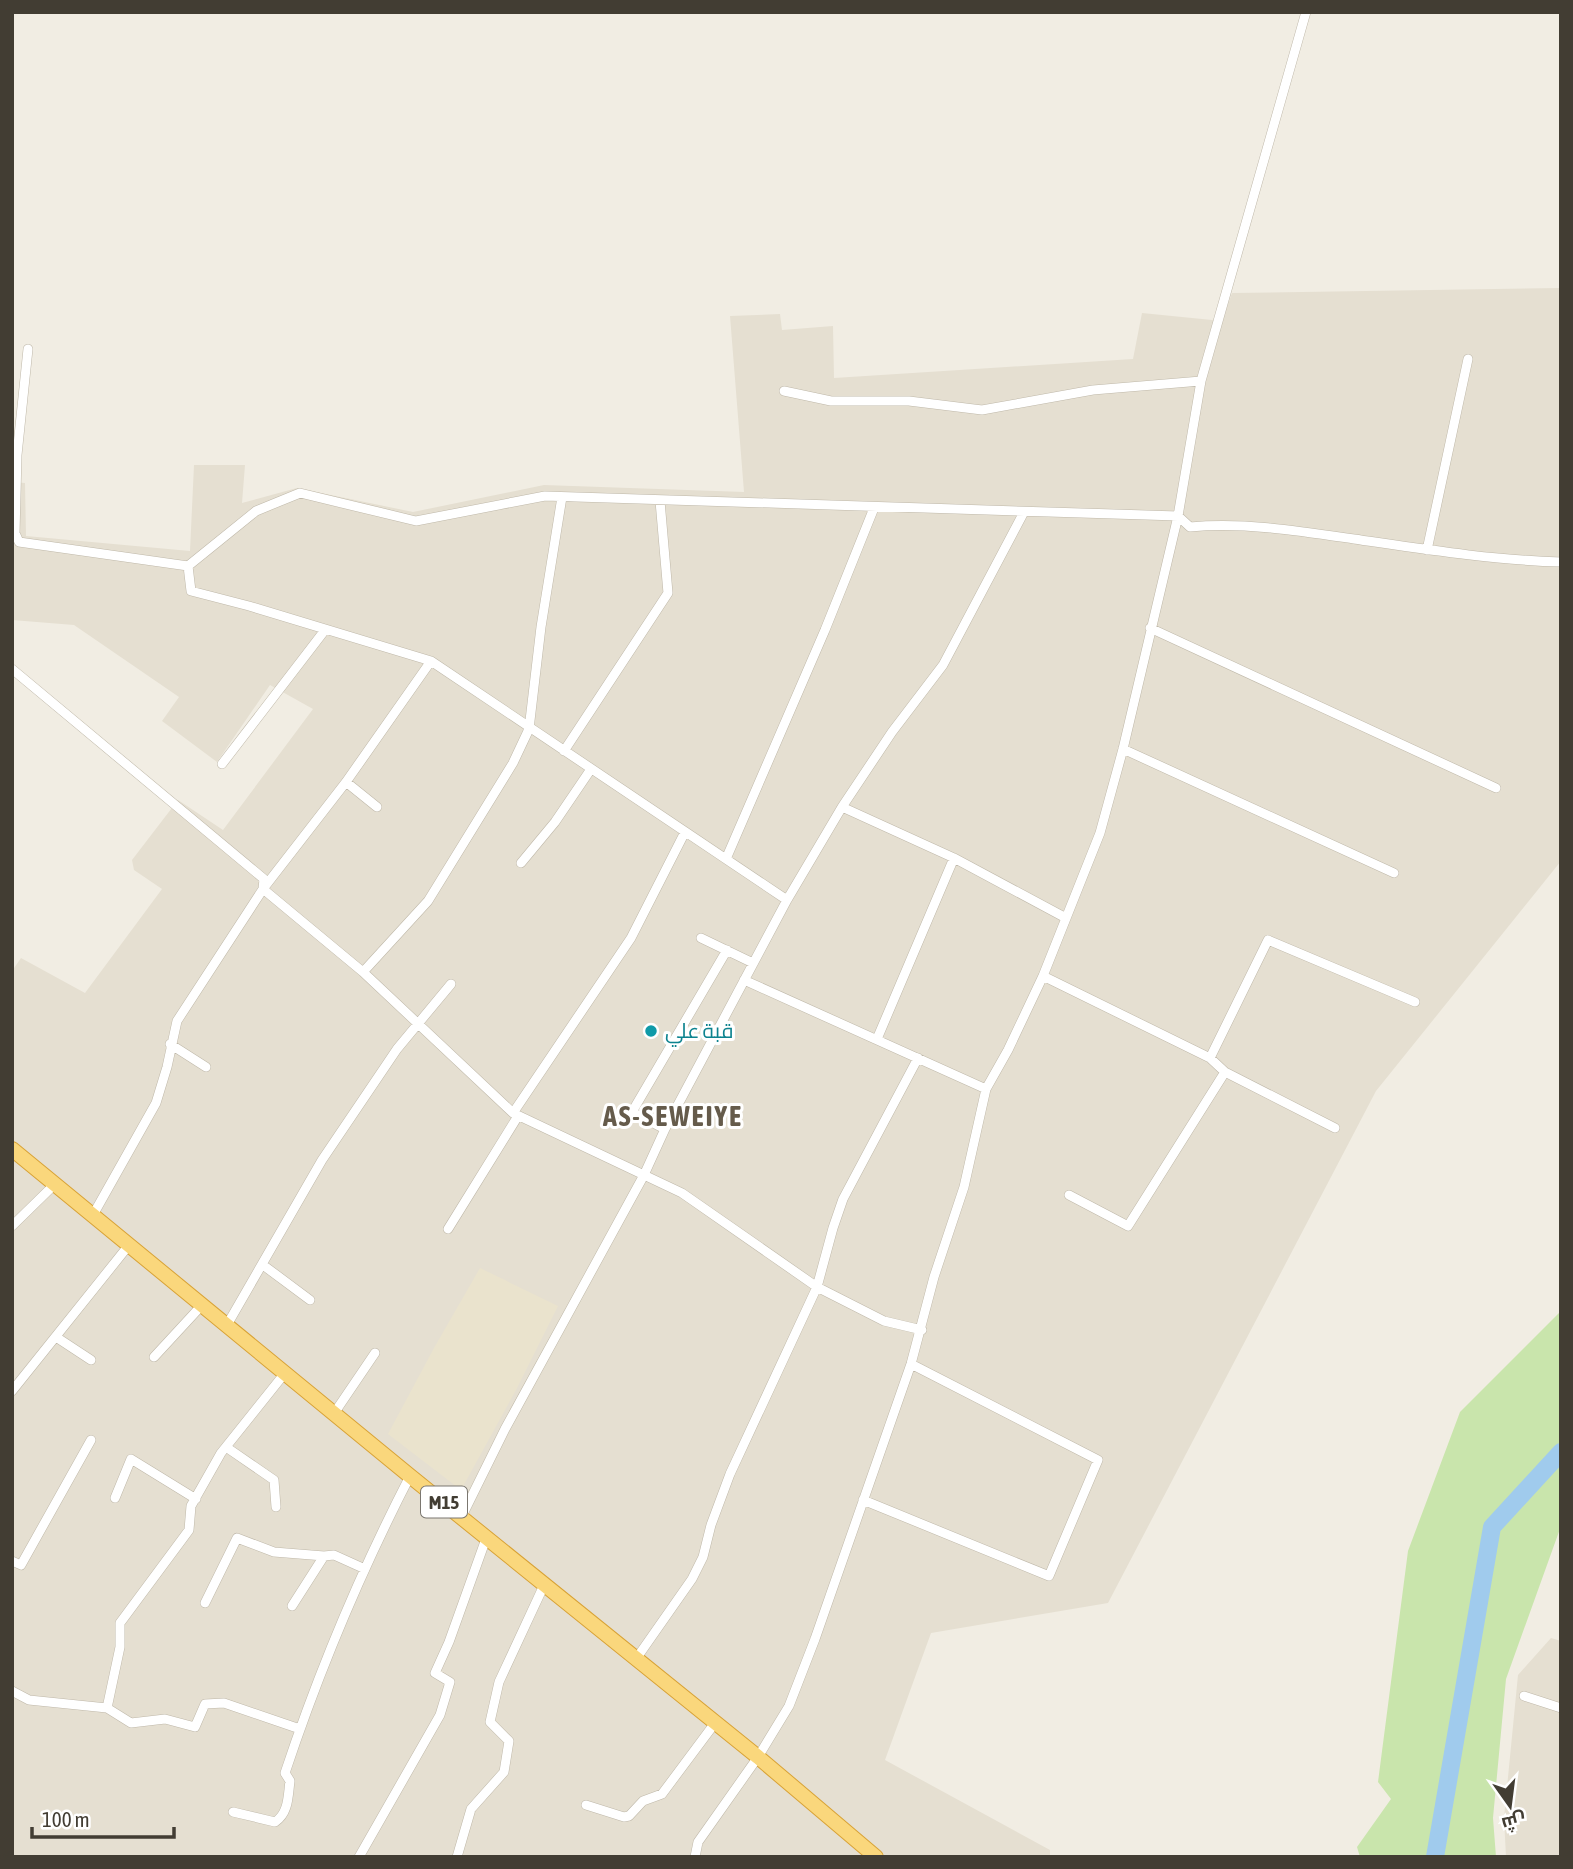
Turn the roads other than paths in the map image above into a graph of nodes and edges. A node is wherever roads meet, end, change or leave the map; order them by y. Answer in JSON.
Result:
{"nodes":[{"id":1,"x":1306,"y":12,"type":"edge"},
{"id":2,"x":28,"y":349,"type":"dead end"},
{"id":3,"x":1468,"y":359,"type":"dead end"},
{"id":4,"x":1201,"y":381,"type":"junction"},
{"id":5,"x":784,"y":391,"type":"dead end"},
{"id":6,"x":562,"y":497,"type":"junction"},
{"id":7,"x":660,"y":500,"type":"junction"},
{"id":8,"x":874,"y":508,"type":"junction"},
{"id":9,"x":1024,"y":512,"type":"junction"},
{"id":10,"x":1178,"y":516,"type":"junction"},
{"id":11,"x":1427,"y":550,"type":"junction"},
{"id":12,"x":1561,"y":562,"type":"edge"},
{"id":13,"x":188,"y":566,"type":"junction"},
{"id":14,"x":1150,"y":628,"type":"junction"},
{"id":15,"x":325,"y":630,"type":"junction"},
{"id":16,"x":432,"y":661,"type":"junction"},
{"id":17,"x":12,"y":669,"type":"edge"},
{"id":18,"x":530,"y":729,"type":"junction"},
{"id":19,"x":1123,"y":749,"type":"junction"},
{"id":20,"x":564,"y":751,"type":"junction"},
{"id":21,"x":222,"y":764,"type":"dead end"},
{"id":22,"x":591,"y":769,"type":"junction"},
{"id":23,"x":346,"y":782,"type":"junction"},
{"id":24,"x":1496,"y":789,"type":"dead end"},
{"id":25,"x":377,"y":807,"type":"dead end"},
{"id":26,"x":842,"y":807,"type":"junction"},
{"id":27,"x":685,"y":832,"type":"junction"},
{"id":28,"x":954,"y":858,"type":"junction"},
{"id":29,"x":726,"y":859,"type":"junction"},
{"id":30,"x":522,"y":863,"type":"dead end"},
{"id":31,"x":1394,"y":873,"type":"dead end"},
{"id":32,"x":263,"y":889,"type":"junction"},
{"id":33,"x":787,"y":900,"type":"junction"},
{"id":34,"x":1066,"y":918,"type":"junction"},
{"id":35,"x":701,"y":938,"type":"dead end"},
{"id":36,"x":727,"y":950,"type":"junction"},
{"id":37,"x":753,"y":963,"type":"junction"},
{"id":38,"x":363,"y":972,"type":"junction"},
{"id":39,"x":1043,"y":976,"type":"junction"},
{"id":40,"x":744,"y":980,"type":"junction"},
{"id":41,"x":451,"y":984,"type":"dead end"},
{"id":42,"x":1415,"y":1002,"type":"dead end"},
{"id":43,"x":418,"y":1024,"type":"junction"},
{"id":44,"x":877,"y":1039,"type":"junction"},
{"id":45,"x":170,"y":1044,"type":"junction"},
{"id":46,"x":918,"y":1058,"type":"junction"},
{"id":47,"x":1210,"y":1058,"type":"junction"},
{"id":48,"x":206,"y":1067,"type":"dead end"},
{"id":49,"x":1225,"y":1072,"type":"junction"},
{"id":50,"x":986,"y":1089,"type":"junction"},
{"id":51,"x":515,"y":1114,"type":"junction"},
{"id":52,"x":1335,"y":1128,"type":"dead end"},
{"id":53,"x":665,"y":1129,"type":"junction"},
{"id":54,"x":12,"y":1149,"type":"edge"},
{"id":55,"x":645,"y":1175,"type":"junction"},
{"id":56,"x":55,"y":1184,"type":"junction"},
{"id":57,"x":1069,"y":1195,"type":"dead end"},
{"id":58,"x":93,"y":1215,"type":"junction"},
{"id":59,"x":12,"y":1226,"type":"edge"},
{"id":60,"x":448,"y":1229,"type":"dead end"},
{"id":61,"x":129,"y":1245,"type":"junction"},
{"id":62,"x":263,"y":1265,"type":"junction"},
{"id":63,"x":817,"y":1287,"type":"junction"},
{"id":64,"x":310,"y":1300,"type":"dead end"},
{"id":65,"x":202,"y":1305,"type":"junction"},
{"id":66,"x":227,"y":1325,"type":"junction"},
{"id":67,"x":922,"y":1330,"type":"junction"},
{"id":68,"x":56,"y":1337,"type":"junction"},
{"id":69,"x":375,"y":1353,"type":"dead end"},
{"id":70,"x":154,"y":1357,"type":"dead end"},
{"id":71,"x":91,"y":1360,"type":"dead end"},
{"id":72,"x":911,"y":1364,"type":"junction"},
{"id":73,"x":285,"y":1373,"type":"junction"},
{"id":74,"x":12,"y":1391,"type":"edge"},
{"id":75,"x":335,"y":1412,"type":"junction"},
{"id":76,"x":91,"y":1440,"type":"dead end"},
{"id":77,"x":226,"y":1447,"type":"junction"},
{"id":78,"x":410,"y":1476,"type":"junction"},
{"id":79,"x":115,"y":1497,"type":"dead end"},
{"id":80,"x":195,"y":1499,"type":"junction"},
{"id":81,"x":863,"y":1500,"type":"junction"},
{"id":82,"x":275,"y":1507,"type":"dead end"},
{"id":83,"x":462,"y":1516,"type":"junction"},
{"id":84,"x":487,"y":1536,"type":"junction"},
{"id":85,"x":324,"y":1556,"type":"junction"},
{"id":86,"x":12,"y":1561,"type":"edge"},
{"id":87,"x":365,"y":1569,"type":"junction"},
{"id":88,"x":545,"y":1583,"type":"junction"},
{"id":89,"x":205,"y":1603,"type":"dead end"},
{"id":90,"x":292,"y":1606,"type":"dead end"},
{"id":91,"x":636,"y":1660,"type":"junction"},
{"id":92,"x":12,"y":1691,"type":"edge"},
{"id":93,"x":1524,"y":1696,"type":"dead end"},
{"id":94,"x":107,"y":1708,"type":"junction"},
{"id":95,"x":1561,"y":1708,"type":"edge"},
{"id":96,"x":715,"y":1723,"type":"junction"},
{"id":97,"x":300,"y":1728,"type":"junction"},
{"id":98,"x":758,"y":1757,"type":"junction"},
{"id":99,"x":586,"y":1805,"type":"dead end"},
{"id":100,"x":233,"y":1812,"type":"dead end"},
{"id":101,"x":359,"y":1857,"type":"edge"},
{"id":102,"x":457,"y":1857,"type":"edge"},
{"id":103,"x":695,"y":1857,"type":"edge"},
{"id":104,"x":876,"y":1857,"type":"edge"}],
"edges":[{"from":1,"to":4,"type":"street"},
{"from":2,"to":13,"type":"street"},
{"from":3,"to":11,"type":"street"},
{"from":4,"to":5,"type":"street"},
{"from":4,"to":10,"type":"street"},
{"from":6,"to":7,"type":"street"},
{"from":6,"to":13,"type":"street"},
{"from":6,"to":18,"type":"street"},
{"from":7,"to":8,"type":"street"},
{"from":7,"to":20,"type":"street"},
{"from":8,"to":9,"type":"street"},
{"from":8,"to":29,"type":"street"},
{"from":9,"to":10,"type":"street"},
{"from":9,"to":26,"type":"street"},
{"from":10,"to":11,"type":"street"},
{"from":10,"to":14,"type":"street"},
{"from":11,"to":12,"type":"street"},
{"from":13,"to":15,"type":"street"},
{"from":14,"to":19,"type":"street"},
{"from":14,"to":24,"type":"street"},
{"from":15,"to":16,"type":"street"},
{"from":15,"to":21,"type":"street"},
{"from":16,"to":18,"type":"street"},
{"from":16,"to":23,"type":"street"},
{"from":17,"to":32,"type":"street"},
{"from":18,"to":20,"type":"street"},
{"from":18,"to":38,"type":"street"},
{"from":19,"to":31,"type":"street"},
{"from":19,"to":34,"type":"street"},
{"from":20,"to":22,"type":"street"},
{"from":22,"to":27,"type":"street"},
{"from":22,"to":30,"type":"street"},
{"from":23,"to":25,"type":"street"},
{"from":23,"to":32,"type":"street"},
{"from":26,"to":28,"type":"street"},
{"from":26,"to":33,"type":"street"},
{"from":27,"to":29,"type":"street"},
{"from":27,"to":51,"type":"street"},
{"from":28,"to":34,"type":"street"},
{"from":28,"to":44,"type":"street"},
{"from":29,"to":33,"type":"street"},
{"from":32,"to":38,"type":"street"},
{"from":32,"to":45,"type":"street"},
{"from":33,"to":37,"type":"street"},
{"from":34,"to":39,"type":"street"},
{"from":35,"to":36,"type":"street"},
{"from":36,"to":37,"type":"street"},
{"from":36,"to":53,"type":"street"},
{"from":37,"to":40,"type":"street"},
{"from":38,"to":43,"type":"street"},
{"from":39,"to":47,"type":"street"},
{"from":39,"to":50,"type":"street"},
{"from":40,"to":44,"type":"street"},
{"from":40,"to":53,"type":"street"},
{"from":41,"to":43,"type":"street"},
{"from":42,"to":47,"type":"street"},
{"from":43,"to":51,"type":"street"},
{"from":43,"to":62,"type":"street"},
{"from":44,"to":46,"type":"street"},
{"from":45,"to":48,"type":"street"},
{"from":45,"to":58,"type":"street"},
{"from":46,"to":50,"type":"street"},
{"from":46,"to":63,"type":"street"},
{"from":47,"to":49,"type":"street"},
{"from":49,"to":52,"type":"street"},
{"from":49,"to":57,"type":"street"},
{"from":50,"to":67,"type":"street"},
{"from":51,"to":55,"type":"street"},
{"from":51,"to":60,"type":"street"},
{"from":53,"to":55,"type":"street"},
{"from":54,"to":56,"type":"highway","number":"M15"},
{"from":55,"to":63,"type":"street"},
{"from":55,"to":83,"type":"street"},
{"from":56,"to":58,"type":"highway","number":"M15"},
{"from":56,"to":59,"type":"street"},
{"from":58,"to":61,"type":"highway","number":"M15"},
{"from":61,"to":65,"type":"highway","number":"M15"},
{"from":61,"to":68,"type":"street"},
{"from":62,"to":64,"type":"street"},
{"from":62,"to":66,"type":"street"},
{"from":63,"to":67,"type":"street"},
{"from":63,"to":91,"type":"street"},
{"from":65,"to":66,"type":"highway","number":"M15"},
{"from":65,"to":70,"type":"street"},
{"from":66,"to":73,"type":"highway","number":"M15"},
{"from":67,"to":72,"type":"street"},
{"from":68,"to":71,"type":"street"},
{"from":68,"to":74,"type":"street"},
{"from":69,"to":75,"type":"street"},
{"from":72,"to":81,"type":"street"},
{"from":72,"to":81,"type":"street"},
{"from":73,"to":75,"type":"highway","number":"M15"},
{"from":73,"to":77,"type":"street"},
{"from":75,"to":78,"type":"highway","number":"M15"},
{"from":76,"to":86,"type":"street"},
{"from":77,"to":80,"type":"street"},
{"from":77,"to":82,"type":"street"},
{"from":78,"to":83,"type":"highway","number":"M15"},
{"from":78,"to":87,"type":"street"},
{"from":79,"to":80,"type":"street"},
{"from":80,"to":94,"type":"street"},
{"from":81,"to":98,"type":"street"},
{"from":83,"to":84,"type":"highway","number":"M15"},
{"from":84,"to":88,"type":"highway","number":"M15"},
{"from":84,"to":101,"type":"street"},
{"from":85,"to":87,"type":"street"},
{"from":85,"to":89,"type":"street"},
{"from":85,"to":90,"type":"street"},
{"from":87,"to":97,"type":"street"},
{"from":88,"to":91,"type":"highway","number":"M15"},
{"from":88,"to":102,"type":"street"},
{"from":91,"to":96,"type":"highway","number":"M15"},
{"from":92,"to":94,"type":"street"},
{"from":93,"to":95,"type":"street"},
{"from":94,"to":97,"type":"street"},
{"from":96,"to":98,"type":"highway","number":"M15"},
{"from":96,"to":99,"type":"street"},
{"from":97,"to":100,"type":"street"},
{"from":98,"to":103,"type":"street"},
{"from":98,"to":104,"type":"highway","number":"M15"}]}
